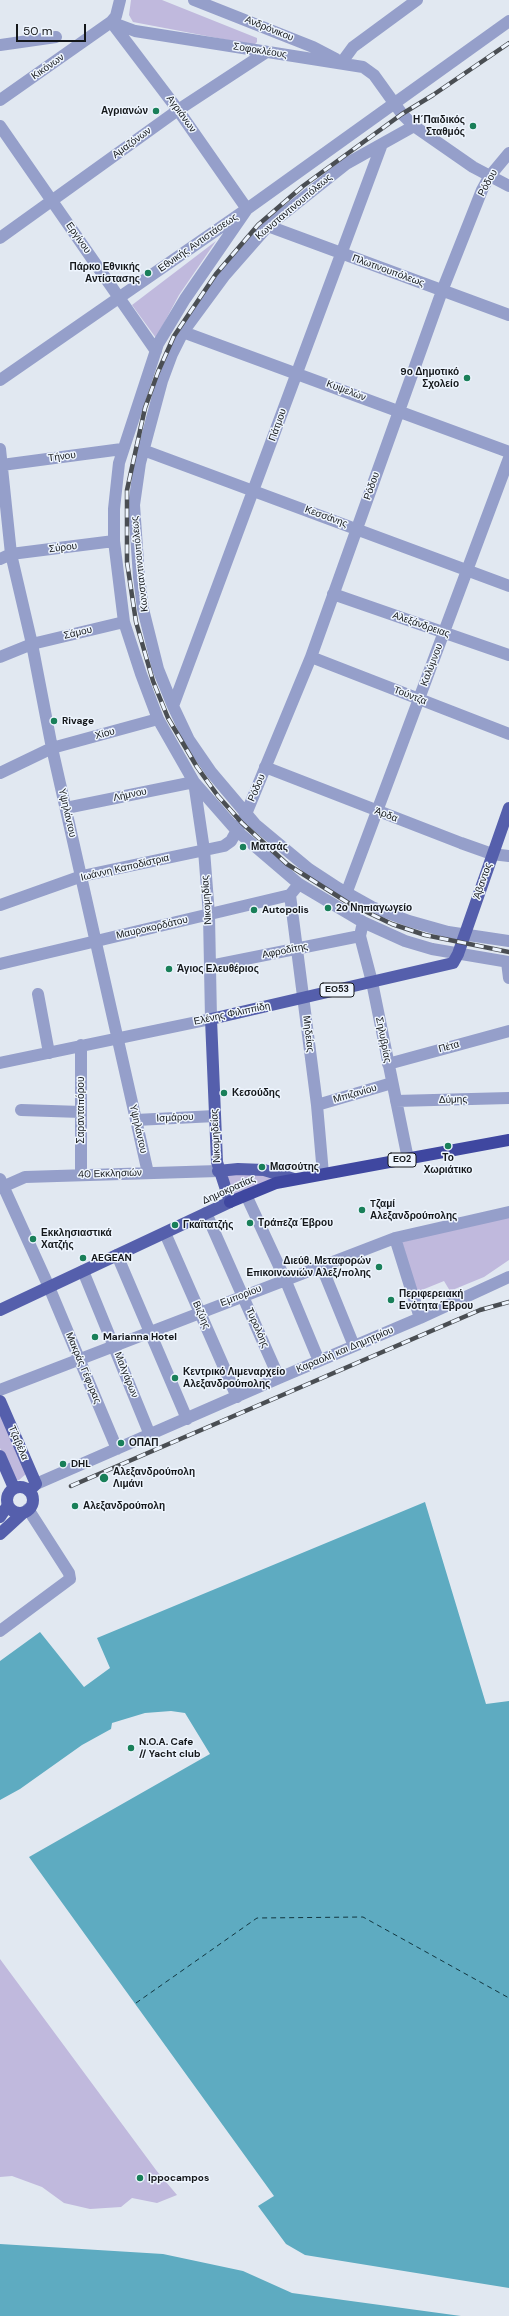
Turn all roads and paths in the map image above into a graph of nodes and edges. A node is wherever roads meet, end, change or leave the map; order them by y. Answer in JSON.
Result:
{"nodes":[{"id":1,"x":120,"y":0,"type":"edge"},
{"id":2,"x":194,"y":0,"type":"edge"},
{"id":3,"x":416,"y":0,"type":"edge"},
{"id":4,"x":113,"y":20,"type":"junction"},
{"id":5,"x":509,"y":21,"type":"edge"},
{"id":6,"x":56,"y":36,"type":"dead end"},
{"id":7,"x":0,"y":45,"type":"edge"},
{"id":8,"x":265,"y":53,"type":"junction"},
{"id":9,"x":342,"y":62,"type":"junction"},
{"id":10,"x":0,"y":100,"type":"edge"},
{"id":11,"x":395,"y":104,"type":"junction"},
{"id":12,"x":178,"y":110,"type":"junction"},
{"id":13,"x":0,"y":126,"type":"edge"},
{"id":14,"x":414,"y":126,"type":"junction"},
{"id":15,"x":382,"y":144,"type":"junction"},
{"id":16,"x":509,"y":153,"type":"edge"},
{"id":17,"x":489,"y":176,"type":"junction"},
{"id":18,"x":509,"y":186,"type":"edge"},
{"id":19,"x":52,"y":201,"type":"junction"},
{"id":20,"x":247,"y":209,"type":"junction"},
{"id":21,"x":268,"y":226,"type":"junction"},
{"id":22,"x":0,"y":238,"type":"edge"},
{"id":23,"x":340,"y":253,"type":"junction"},
{"id":24,"x":442,"y":291,"type":"junction"},
{"id":25,"x":119,"y":298,"type":"junction"},
{"id":26,"x":509,"y":315,"type":"edge"},
{"id":27,"x":183,"y":332,"type":"junction"},
{"id":28,"x":156,"y":351,"type":"junction"},
{"id":29,"x":297,"y":373,"type":"junction"},
{"id":30,"x":0,"y":380,"type":"edge"},
{"id":31,"x":398,"y":410,"type":"junction"},
{"id":32,"x":0,"y":449,"type":"edge"},
{"id":33,"x":122,"y":449,"type":"junction"},
{"id":34,"x":143,"y":450,"type":"junction"},
{"id":35,"x":509,"y":452,"type":"edge"},
{"id":36,"x":509,"y":458,"type":"edge"},
{"id":37,"x":2,"y":465,"type":"junction"},
{"id":38,"x":254,"y":491,"type":"junction"},
{"id":39,"x":357,"y":529,"type":"junction"},
{"id":40,"x":114,"y":541,"type":"junction"},
{"id":41,"x":6,"y":557,"type":"edge"},
{"id":42,"x":467,"y":570,"type":"junction"},
{"id":43,"x":509,"y":586,"type":"edge"},
{"id":44,"x":333,"y":594,"type":"junction"},
{"id":45,"x":124,"y":622,"type":"junction"},
{"id":46,"x":445,"y":633,"type":"junction"},
{"id":47,"x":32,"y":644,"type":"junction"},
{"id":48,"x":509,"y":655,"type":"edge"},
{"id":49,"x":0,"y":657,"type":"edge"},
{"id":50,"x":311,"y":657,"type":"junction"},
{"id":51,"x":419,"y":700,"type":"junction"},
{"id":52,"x":173,"y":706,"type":"junction"},
{"id":53,"x":158,"y":720,"type":"junction"},
{"id":54,"x":509,"y":734,"type":"edge"},
{"id":55,"x":52,"y":748,"type":"junction"},
{"id":56,"x":266,"y":767,"type":"junction"},
{"id":57,"x":0,"y":773,"type":"edge"},
{"id":58,"x":194,"y":782,"type":"junction"},
{"id":59,"x":66,"y":808,"type":"junction"},
{"id":60,"x":509,"y":808,"type":"edge"},
{"id":61,"x":376,"y":811,"type":"junction"},
{"id":62,"x":242,"y":823,"type":"junction"},
{"id":63,"x":204,"y":850,"type":"junction"},
{"id":64,"x":492,"y":854,"type":"junction"},
{"id":65,"x":509,"y":856,"type":"edge"},
{"id":66,"x":82,"y":876,"type":"junction"},
{"id":67,"x":299,"y":884,"type":"junction"},
{"id":68,"x":346,"y":894,"type":"junction"},
{"id":69,"x":290,"y":895,"type":"junction"},
{"id":70,"x":0,"y":905,"type":"edge"},
{"id":71,"x":209,"y":915,"type":"junction"},
{"id":72,"x":363,"y":922,"type":"junction"},
{"id":73,"x":464,"y":935,"type":"junction"},
{"id":74,"x":360,"y":936,"type":"junction"},
{"id":75,"x":96,"y":941,"type":"junction"},
{"id":76,"x":509,"y":941,"type":"edge"},
{"id":77,"x":297,"y":948,"type":"junction"},
{"id":78,"x":458,"y":954,"type":"junction"},
{"id":79,"x":508,"y":962,"type":"edge"},
{"id":80,"x":0,"y":964,"type":"edge"},
{"id":81,"x":210,"y":966,"type":"junction"},
{"id":82,"x":509,"y":978,"type":"edge"},
{"id":83,"x":372,"y":982,"type":"junction"},
{"id":84,"x":38,"y":994,"type":"dead end"},
{"id":85,"x":303,"y":998,"type":"junction"},
{"id":86,"x":211,"y":1019,"type":"junction"},
{"id":87,"x":509,"y":1031,"type":"edge"},
{"id":88,"x":118,"y":1038,"type":"junction"},
{"id":89,"x":81,"y":1046,"type":"junction"},
{"id":90,"x":49,"y":1053,"type":"junction"},
{"id":91,"x":0,"y":1063,"type":"edge"},
{"id":92,"x":388,"y":1064,"type":"junction"},
{"id":93,"x":392,"y":1083,"type":"junction"},
{"id":94,"x":509,"y":1098,"type":"edge"},
{"id":95,"x":396,"y":1102,"type":"junction"},
{"id":96,"x":317,"y":1105,"type":"junction"},
{"id":97,"x":21,"y":1110,"type":"dead end"},
{"id":98,"x":81,"y":1112,"type":"junction"},
{"id":99,"x":215,"y":1116,"type":"junction"},
{"id":100,"x":136,"y":1120,"type":"junction"},
{"id":101,"x":509,"y":1140,"type":"edge"},
{"id":102,"x":408,"y":1159,"type":"junction"},
{"id":103,"x":218,"y":1171,"type":"junction"},
{"id":104,"x":148,"y":1173,"type":"junction"},
{"id":105,"x":323,"y":1174,"type":"junction"},
{"id":106,"x":81,"y":1175,"type":"junction"},
{"id":107,"x":294,"y":1179,"type":"junction"},
{"id":108,"x":1,"y":1184,"type":"edge"},
{"id":109,"x":246,"y":1195,"type":"junction"},
{"id":110,"x":230,"y":1202,"type":"junction"},
{"id":111,"x":509,"y":1212,"type":"edge"},
{"id":112,"x":206,"y":1213,"type":"junction"},
{"id":113,"x":165,"y":1233,"type":"junction"},
{"id":114,"x":395,"y":1238,"type":"junction"},
{"id":115,"x":117,"y":1255,"type":"junction"},
{"id":116,"x":321,"y":1265,"type":"junction"},
{"id":117,"x":83,"y":1271,"type":"junction"},
{"id":118,"x":509,"y":1277,"type":"edge"},
{"id":119,"x":285,"y":1279,"type":"junction"},
{"id":120,"x":49,"y":1287,"type":"junction"},
{"id":121,"x":243,"y":1295,"type":"junction"},
{"id":122,"x":0,"y":1310,"type":"edge"},
{"id":123,"x":200,"y":1312,"type":"junction"},
{"id":124,"x":420,"y":1318,"type":"junction"},
{"id":125,"x":150,"y":1332,"type":"junction"},
{"id":126,"x":114,"y":1346,"type":"junction"},
{"id":127,"x":354,"y":1346,"type":"junction"},
{"id":128,"x":79,"y":1360,"type":"junction"},
{"id":129,"x":319,"y":1361,"type":"junction"},
{"id":130,"x":279,"y":1378,"type":"junction"},
{"id":131,"x":0,"y":1390,"type":"edge"},
{"id":132,"x":237,"y":1397,"type":"junction"},
{"id":133,"x":0,"y":1401,"type":"edge"},
{"id":134,"x":187,"y":1419,"type":"junction"},
{"id":135,"x":150,"y":1434,"type":"junction"},
{"id":136,"x":117,"y":1449,"type":"junction"},
{"id":137,"x":1,"y":1461,"type":"edge"},
{"id":138,"x":14,"y":1488,"type":"junction"},
{"id":139,"x":32,"y":1488,"type":"junction"},
{"id":140,"x":8,"y":1505,"type":"junction"},
{"id":141,"x":26,"y":1510,"type":"junction"},
{"id":142,"x":0,"y":1517,"type":"edge"},
{"id":143,"x":0,"y":1534,"type":"edge"},
{"id":144,"x":0,"y":1631,"type":"edge"}],
"edges":[{"from":1,"to":4,"type":"street"},
{"from":2,"to":9,"type":"street","name":"Ανδρόνικου"},
{"from":3,"to":9,"type":"street"},
{"from":4,"to":8,"type":"street","name":"Σοφοκλέους"},
{"from":4,"to":10,"type":"street","name":"Κικόνων"},
{"from":4,"to":12,"type":"street","name":"Αγριάνων"},
{"from":5,"to":11,"type":"street","name":"Εθνικής Αντιστάσεως"},
{"from":6,"to":7,"type":"street"},
{"from":8,"to":9,"type":"street","name":"Σοφοκλέους"},
{"from":8,"to":12,"type":"street","name":"Αμαζόνων"},
{"from":9,"to":11,"type":"street","name":"Σοφοκλέους"},
{"from":11,"to":14,"type":"street","name":"Σοφοκλέους"},
{"from":11,"to":20,"type":"street","name":"Εθνικής Αντιστάσεως"},
{"from":12,"to":19,"type":"street","name":"Αμαζόνων"},
{"from":12,"to":20,"type":"street","name":"Αγριάνων"},
{"from":13,"to":19,"type":"street","name":"Εργίνου"},
{"from":14,"to":15,"type":"street","name":"Κωνσταντινουπόλεως"},
{"from":14,"to":17,"type":"street","name":"Σοφοκλέους"},
{"from":15,"to":21,"type":"street","name":"Κωνσταντινουπόλεως"},
{"from":15,"to":23,"type":"street","name":"Πάτμου"},
{"from":16,"to":17,"type":"street","name":"Ρόδου"},
{"from":17,"to":18,"type":"street","name":"Σοφοκλέους"},
{"from":17,"to":24,"type":"street","name":"Ρόδου"},
{"from":19,"to":22,"type":"street","name":"Αμαζόνων"},
{"from":19,"to":25,"type":"street","name":"Εργίνου"},
{"from":20,"to":25,"type":"street","name":"Εθνικής Αντιστάσεως"},
{"from":20,"to":28,"type":"street","name":"Κωνσταντινουπόλεως"},
{"from":21,"to":23,"type":"street","name":"Πλωτινουπόλεως"},
{"from":21,"to":27,"type":"street","name":"Κωνσταντινουπόλεως"},
{"from":23,"to":24,"type":"street","name":"Πλωτινουπόλεως"},
{"from":23,"to":29,"type":"street","name":"Πάτμου"},
{"from":24,"to":26,"type":"street","name":"Πλωτινουπόλεως"},
{"from":24,"to":31,"type":"street","name":"Ρόδου"},
{"from":25,"to":28,"type":"street","name":"Εργίνου"},
{"from":25,"to":30,"type":"street","name":"Εθνικής Αντιστάσεως"},
{"from":27,"to":29,"type":"street","name":"Κυψελών"},
{"from":27,"to":34,"type":"street","name":"Κωνσταντινουπόλεως"},
{"from":28,"to":33,"type":"street","name":"Κωνσταντινουπόλεως"},
{"from":29,"to":31,"type":"street","name":"Κυψελών"},
{"from":29,"to":38,"type":"street","name":"Πάτμου"},
{"from":31,"to":35,"type":"street","name":"Κυψελών"},
{"from":31,"to":39,"type":"street","name":"Ρόδου"},
{"from":32,"to":37,"type":"street","name":"Υψηλάντου"},
{"from":33,"to":37,"type":"street","name":"Τήνου"},
{"from":33,"to":40,"type":"street","name":"Κωνσταντινουπόλεως"},
{"from":34,"to":38,"type":"street","name":"Κεσσάνης"},
{"from":34,"to":52,"type":"street","name":"Κωνσταντινουπόλεως"},
{"from":36,"to":42,"type":"street","name":"Καλύμνου"},
{"from":37,"to":41,"type":"street","name":"Υψηλάντου"},
{"from":38,"to":39,"type":"street","name":"Κεσσάνης"},
{"from":38,"to":52,"type":"street","name":"Πάτμου"},
{"from":39,"to":42,"type":"street","name":"Κεσσάνης"},
{"from":39,"to":44,"type":"street","name":"Ρόδου"},
{"from":40,"to":41,"type":"street","name":"Σύρου"},
{"from":40,"to":45,"type":"street","name":"Κωνσταντινουπόλεως"},
{"from":41,"to":47,"type":"street","name":"Υψηλάντου"},
{"from":42,"to":43,"type":"street","name":"Κεσσάνης"},
{"from":42,"to":46,"type":"street","name":"Καλύμνου"},
{"from":44,"to":46,"type":"street","name":"Αλεξάνδρειας"},
{"from":44,"to":50,"type":"street","name":"Ρόδου"},
{"from":45,"to":47,"type":"street","name":"Σάμου"},
{"from":45,"to":53,"type":"street","name":"Κωνσταντινουπόλεως"},
{"from":46,"to":48,"type":"street","name":"Αλεξάνδρειας"},
{"from":46,"to":51,"type":"street","name":"Καλύμνου"},
{"from":47,"to":49,"type":"street","name":"Σάμου"},
{"from":47,"to":55,"type":"street","name":"Υψηλάντου"},
{"from":50,"to":51,"type":"street","name":"Τούντζα"},
{"from":50,"to":56,"type":"street","name":"Ρόδου"},
{"from":51,"to":54,"type":"street","name":"Τούντζα"},
{"from":51,"to":61,"type":"street","name":"Καλύμνου"},
{"from":52,"to":62,"type":"street","name":"Κωνσταντινουπόλεως"},
{"from":53,"to":55,"type":"street","name":"Χίου"},
{"from":53,"to":58,"type":"street","name":"Κωνσταντινουπόλεως"},
{"from":55,"to":57,"type":"street","name":"Χίου"},
{"from":55,"to":59,"type":"street","name":"Υψηλάντου"},
{"from":56,"to":61,"type":"street","name":"Άρδα"},
{"from":56,"to":62,"type":"street","name":"Ρόδου"},
{"from":58,"to":59,"type":"street","name":"Λήμνου"},
{"from":58,"to":62,"type":"street","name":"Κωνσταντινουπόλεως"},
{"from":58,"to":63,"type":"street","name":"Νικομηδίας"},
{"from":59,"to":66,"type":"street","name":"Υψηλάντου"},
{"from":60,"to":64,"type":"main road","name":"Άβαντος"},
{"from":61,"to":64,"type":"street","name":"Άρδα"},
{"from":61,"to":68,"type":"street","name":"Καλύμνου"},
{"from":62,"to":63,"type":"street","name":"Ιωάννη Καποδίστρια"},
{"from":62,"to":67,"type":"street"},
{"from":62,"to":68,"type":"street","name":"Κωνσταντινουπόλεως"},
{"from":63,"to":66,"type":"street","name":"Ιωάννη Καποδίστρια"},
{"from":63,"to":71,"type":"street","name":"Νικομηδίας"},
{"from":64,"to":65,"type":"street","name":"Άρδα"},
{"from":64,"to":73,"type":"main road","name":"Άβαντος"},
{"from":66,"to":70,"type":"street","name":"Ιωάννη Καποδίστρια"},
{"from":66,"to":75,"type":"street","name":"Υψηλάντου"},
{"from":67,"to":69,"type":"street"},
{"from":67,"to":72,"type":"street"},
{"from":68,"to":73,"type":"street","name":"Κωνσταντινουπόλεως"},
{"from":69,"to":71,"type":"street","name":"Μαυροκορδάτου"},
{"from":69,"to":77,"type":"street","name":"Μηδείας"},
{"from":71,"to":75,"type":"street","name":"Μαυροκορδάτου"},
{"from":71,"to":81,"type":"street","name":"Νικομηδίας"},
{"from":72,"to":74,"type":"street","name":"Σηλυβρίας"},
{"from":72,"to":78,"type":"street"},
{"from":73,"to":76,"type":"street","name":"Κωνσταντινουπόλεως"},
{"from":73,"to":78,"type":"main road","name":"Άβαντος"},
{"from":74,"to":77,"type":"street","name":"Αφροδίτης"},
{"from":74,"to":83,"type":"street","name":"Σηλυβρίας"},
{"from":75,"to":80,"type":"street","name":"Μαυροκορδάτου"},
{"from":75,"to":88,"type":"street","name":"Υψηλάντου"},
{"from":77,"to":81,"type":"street","name":"Αφροδίτης"},
{"from":77,"to":85,"type":"street","name":"Μηδείας"},
{"from":78,"to":79,"type":"street"},
{"from":78,"to":83,"type":"main road","name":"Ελένης Φιλιππίδη","number":"ΕΟ53"},
{"from":79,"to":82,"type":"street"},
{"from":81,"to":86,"type":"street","name":"Νικομηδίας"},
{"from":83,"to":85,"type":"main road","name":"Ελένης Φιλιππίδη","number":"ΕΟ53"},
{"from":83,"to":92,"type":"street","name":"Σηλυβρίας"},
{"from":84,"to":90,"type":"street"},
{"from":85,"to":86,"type":"main road","name":"Ελένης Φιλιππίδη","number":"ΕΟ53"},
{"from":85,"to":96,"type":"street","name":"Μηδείας"},
{"from":86,"to":88,"type":"street","name":"Ελένης Φιλιππίδη"},
{"from":86,"to":99,"type":"main road","name":"Νικομηδείας"},
{"from":87,"to":92,"type":"street","name":"Πέτα"},
{"from":88,"to":89,"type":"street","name":"Ελένης Φιλιππίδη"},
{"from":88,"to":100,"type":"street","name":"Υψηλάντου"},
{"from":89,"to":90,"type":"street","name":"Ελένης Φιλιππίδη"},
{"from":89,"to":98,"type":"street","name":"Σαρανταπόρου"},
{"from":90,"to":91,"type":"street","name":"Ελένης Φιλιππίδη"},
{"from":92,"to":93,"type":"street","name":"Σηλυβρίας"},
{"from":93,"to":95,"type":"street","name":"Σηλυβρίας"},
{"from":93,"to":96,"type":"street","name":"Μπιζανίου"},
{"from":94,"to":95,"type":"street","name":"Δύμης"},
{"from":95,"to":102,"type":"street","name":"Σηλυβρίας"},
{"from":96,"to":105,"type":"street","name":"Μηδείας"},
{"from":97,"to":98,"type":"street"},
{"from":98,"to":106,"type":"street","name":"Σαρανταπόρου"},
{"from":99,"to":100,"type":"street","name":"Ισμάρου"},
{"from":99,"to":103,"type":"main road","name":"Νικομηδείας"},
{"from":100,"to":104,"type":"street","name":"Υψηλάντου"},
{"from":101,"to":102,"type":"highway","name":"Δημοκρατίας","number":"ΕΟ2"},
{"from":102,"to":105,"type":"highway","name":"Δημοκρατίας","number":"ΕΟ2"},
{"from":103,"to":104,"type":"street","name":"40 Εκκλησιών"},
{"from":103,"to":107,"type":"main road"},
{"from":103,"to":110,"type":"main road","name":"Νικομηδείας"},
{"from":104,"to":106,"type":"street","name":"40 Εκκλησιών"},
{"from":105,"to":107,"type":"highway","name":"Δημοκρατίας","number":"ΕΟ2"},
{"from":106,"to":108,"type":"street","name":"40 Εκκλησιών"},
{"from":107,"to":109,"type":"highway","name":"Δημοκρατίας","number":"ΕΟ2"},
{"from":108,"to":120,"type":"street","name":"Μακράς Γέφυρας"},
{"from":109,"to":110,"type":"highway","name":"Δημοκρατίας","number":"ΕΟ2"},
{"from":109,"to":119,"type":"street"},
{"from":110,"to":112,"type":"main road","name":"Δημοκρατίας","number":"ΕΟ2"},
{"from":111,"to":114,"type":"street","name":"Εμπορίου"},
{"from":112,"to":113,"type":"main road","name":"Δημοκρατίας","number":"ΕΟ2"},
{"from":112,"to":121,"type":"street","name":"Τυρολόης"},
{"from":113,"to":115,"type":"main road","name":"Δημοκρατίας","number":"ΕΟ2"},
{"from":113,"to":123,"type":"street","name":"Βιζύης"},
{"from":114,"to":116,"type":"street","name":"Εμπορίου"},
{"from":114,"to":124,"type":"street"},
{"from":115,"to":117,"type":"main road","name":"Δημοκρατίας","number":"ΕΟ2"},
{"from":115,"to":125,"type":"street"},
{"from":116,"to":119,"type":"street","name":"Εμπορίου"},
{"from":116,"to":127,"type":"street"},
{"from":117,"to":120,"type":"main road","name":"Δημοκρατίας","number":"ΕΟ2"},
{"from":117,"to":126,"type":"street","name":"Μαλγάρων"},
{"from":118,"to":124,"type":"street","name":"Καραολή και Δημητρίου"},
{"from":119,"to":121,"type":"street","name":"Εμπορίου"},
{"from":119,"to":129,"type":"street"},
{"from":120,"to":122,"type":"main road","name":"Δημοκρατίας","number":"ΕΟ2"},
{"from":120,"to":128,"type":"street","name":"Μακράς Γέφυρας"},
{"from":121,"to":123,"type":"street","name":"Εμπορίου"},
{"from":121,"to":130,"type":"street","name":"Τυρολόης"},
{"from":123,"to":125,"type":"street","name":"Εμπορίου"},
{"from":123,"to":132,"type":"street","name":"Βιζύης"},
{"from":124,"to":127,"type":"street","name":"Καραολή και Δημητρίου"},
{"from":125,"to":126,"type":"street","name":"Εμπορίου"},
{"from":125,"to":134,"type":"street"},
{"from":126,"to":128,"type":"street","name":"Εμπορίου"},
{"from":126,"to":135,"type":"street","name":"Μαλγάρων"},
{"from":127,"to":129,"type":"street","name":"Καραολή και Δημητρίου"},
{"from":128,"to":131,"type":"street","name":"Εμπορίου"},
{"from":128,"to":136,"type":"street","name":"Μακράς Γέφυρας"},
{"from":129,"to":130,"type":"street","name":"Καραολή και Δημητρίου"},
{"from":130,"to":132,"type":"street","name":"Καραολή και Δημητρίου"},
{"from":132,"to":134,"type":"street","name":"Καραολή και Δημητρίου"},
{"from":133,"to":139,"type":"main road","name":"Τζαβέλα"},
{"from":134,"to":135,"type":"street","name":"Καραολή και Δημητρίου"},
{"from":135,"to":136,"type":"street","name":"Καραολή και Δημητρίου"},
{"from":136,"to":139,"type":"street","name":"Καραολή και Δημητρίου"},
{"from":137,"to":138,"type":"main road"},
{"from":138,"to":139,"type":"main road"},
{"from":138,"to":140,"type":"main road"},
{"from":139,"to":141,"type":"main road"},
{"from":140,"to":141,"type":"main road"},
{"from":140,"to":142,"type":"main road"},
{"from":141,"to":143,"type":"main road"},
{"from":141,"to":144,"type":"street"}]}
